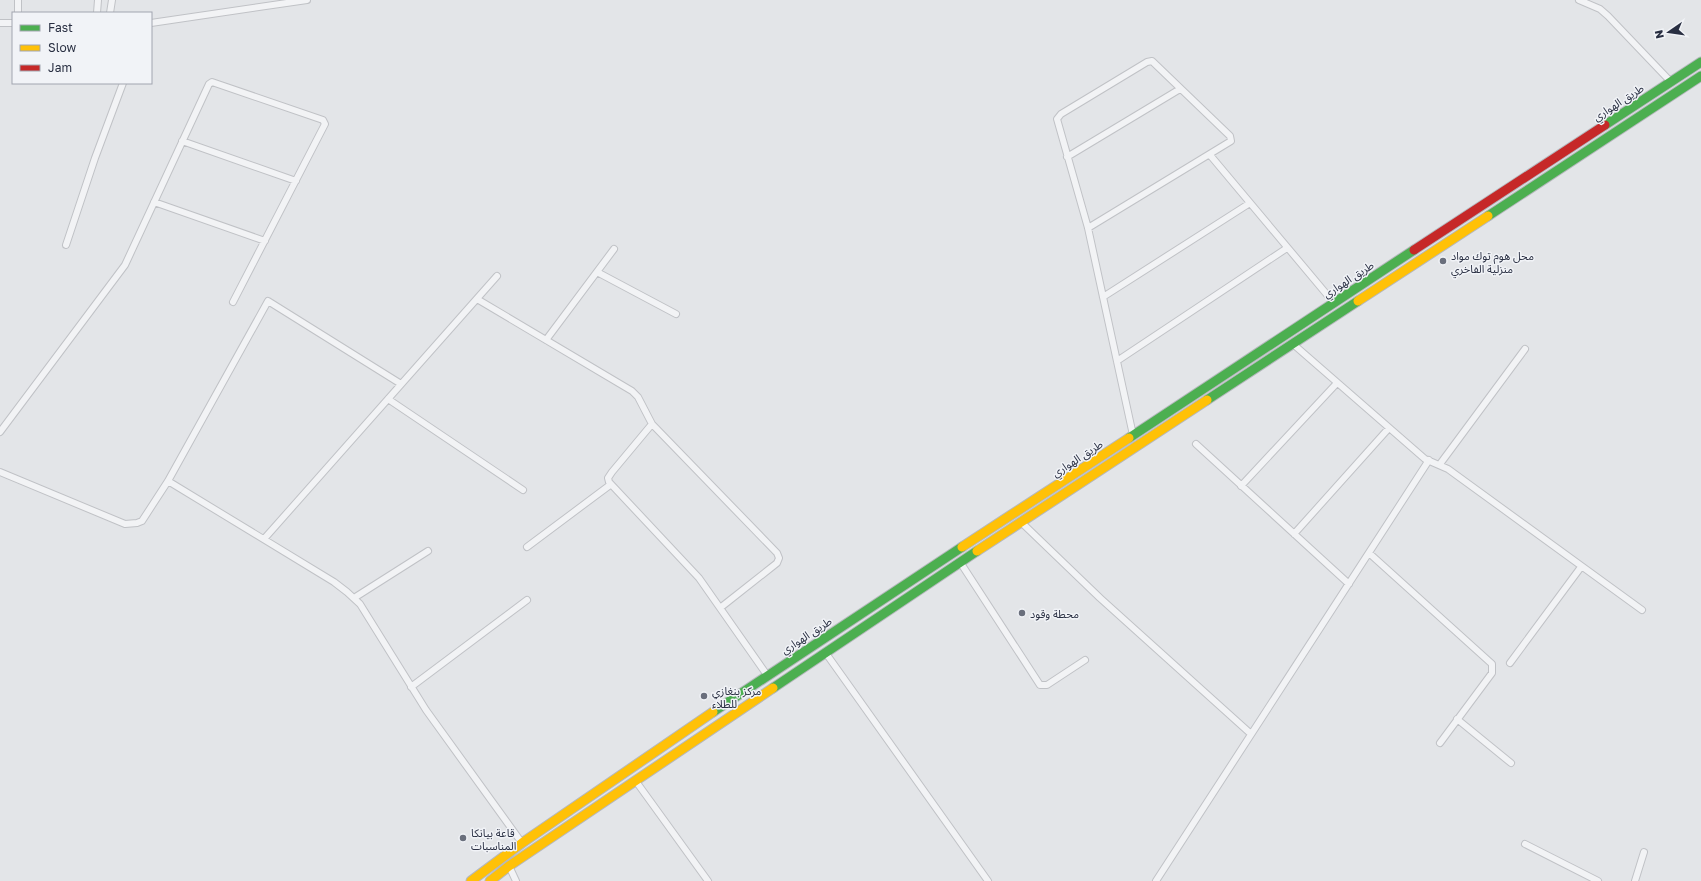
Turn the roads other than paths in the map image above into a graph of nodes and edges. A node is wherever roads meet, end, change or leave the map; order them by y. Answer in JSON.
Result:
{"nodes":[{"id":1,"x":18,"y":0,"type":"edge"},
{"id":2,"x":98,"y":0,"type":"edge"},
{"id":3,"x":112,"y":0,"type":"edge"},
{"id":4,"x":307,"y":0,"type":"edge"},
{"id":5,"x":1579,"y":0,"type":"edge"},
{"id":6,"x":272,"y":3,"type":"edge"},
{"id":7,"x":18,"y":12,"type":"edge"},
{"id":8,"x":97,"y":12,"type":"edge"},
{"id":9,"x":110,"y":12,"type":"edge"},
{"id":10,"x":0,"y":23,"type":"edge"},
{"id":11,"x":12,"y":23,"type":"edge"},
{"id":12,"x":152,"y":23,"type":"edge"},
{"id":13,"x":1701,"y":62,"type":"edge"},
{"id":14,"x":1701,"y":76,"type":"edge"},
{"id":15,"x":1671,"y":82,"type":"junction"},
{"id":16,"x":123,"y":84,"type":"edge"},
{"id":17,"x":1180,"y":89,"type":"junction"},
{"id":18,"x":182,"y":141,"type":"junction"},
{"id":19,"x":1210,"y":155,"type":"junction"},
{"id":20,"x":1068,"y":157,"type":"junction"},
{"id":21,"x":296,"y":181,"type":"junction"},
{"id":22,"x":154,"y":202,"type":"junction"},
{"id":23,"x":1250,"y":203,"type":"junction"},
{"id":24,"x":1088,"y":228,"type":"junction"},
{"id":25,"x":265,"y":241,"type":"junction"},
{"id":26,"x":1425,"y":243,"type":"junction"},
{"id":27,"x":66,"y":244,"type":"dead end"},
{"id":28,"x":1287,"y":248,"type":"junction"},
{"id":29,"x":614,"y":249,"type":"dead end"},
{"id":30,"x":1433,"y":253,"type":"junction"},
{"id":31,"x":597,"y":272,"type":"junction"},
{"id":32,"x":497,"y":276,"type":"dead end"},
{"id":33,"x":1103,"y":297,"type":"junction"},
{"id":34,"x":477,"y":299,"type":"junction"},
{"id":35,"x":232,"y":302,"type":"dead end"},
{"id":36,"x":1334,"y":303,"type":"junction"},
{"id":37,"x":676,"y":314,"type":"dead end"},
{"id":38,"x":546,"y":340,"type":"junction"},
{"id":39,"x":1293,"y":344,"type":"junction"},
{"id":40,"x":1525,"y":349,"type":"dead end"},
{"id":41,"x":1117,"y":361,"type":"junction"},
{"id":42,"x":1337,"y":383,"type":"junction"},
{"id":43,"x":401,"y":384,"type":"junction"},
{"id":44,"x":388,"y":399,"type":"junction"},
{"id":45,"x":652,"y":424,"type":"junction"},
{"id":46,"x":1389,"y":428,"type":"junction"},
{"id":47,"x":0,"y":432,"type":"edge"},
{"id":48,"x":1133,"y":435,"type":"junction"},
{"id":49,"x":1196,"y":444,"type":"dead end"},
{"id":50,"x":1429,"y":460,"type":"junction"},
{"id":51,"x":1440,"y":464,"type":"junction"},
{"id":52,"x":0,"y":472,"type":"edge"},
{"id":53,"x":168,"y":481,"type":"junction"},
{"id":54,"x":610,"y":486,"type":"junction"},
{"id":55,"x":1241,"y":486,"type":"junction"},
{"id":56,"x":523,"y":490,"type":"dead end"},
{"id":57,"x":1021,"y":522,"type":"junction"},
{"id":58,"x":1294,"y":534,"type":"junction"},
{"id":59,"x":264,"y":539,"type":"junction"},
{"id":60,"x":526,"y":547,"type":"dead end"},
{"id":61,"x":428,"y":551,"type":"dead end"},
{"id":62,"x":1370,"y":553,"type":"junction"},
{"id":63,"x":960,"y":562,"type":"junction"},
{"id":64,"x":1581,"y":566,"type":"junction"},
{"id":65,"x":1349,"y":584,"type":"junction"},
{"id":66,"x":354,"y":598,"type":"junction"},
{"id":67,"x":527,"y":600,"type":"dead end"},
{"id":68,"x":720,"y":608,"type":"junction"},
{"id":69,"x":1642,"y":610,"type":"dead end"},
{"id":70,"x":825,"y":652,"type":"junction"},
{"id":71,"x":1085,"y":660,"type":"dead end"},
{"id":72,"x":1510,"y":663,"type":"dead end"},
{"id":73,"x":767,"y":675,"type":"junction"},
{"id":74,"x":411,"y":687,"type":"junction"},
{"id":75,"x":1457,"y":719,"type":"junction"},
{"id":76,"x":1251,"y":734,"type":"junction"},
{"id":77,"x":1440,"y":743,"type":"dead end"},
{"id":78,"x":1511,"y":763,"type":"dead end"},
{"id":79,"x":635,"y":780,"type":"junction"},
{"id":80,"x":522,"y":843,"type":"junction"},
{"id":81,"x":1526,"y":844,"type":"dead end"},
{"id":82,"x":1644,"y":852,"type":"dead end"},
{"id":83,"x":509,"y":866,"type":"junction"},
{"id":84,"x":471,"y":881,"type":"edge"},
{"id":85,"x":490,"y":881,"type":"edge"},
{"id":86,"x":516,"y":881,"type":"edge"},
{"id":87,"x":708,"y":881,"type":"edge"},
{"id":88,"x":988,"y":881,"type":"edge"},
{"id":89,"x":1156,"y":881,"type":"edge"},
{"id":90,"x":1598,"y":881,"type":"edge"},
{"id":91,"x":1635,"y":881,"type":"edge"}],
"edges":[{"from":1,"to":7,"type":"street"},
{"from":2,"to":8,"type":"street"},
{"from":3,"to":9,"type":"street"},
{"from":4,"to":6,"type":"street"},
{"from":5,"to":15,"type":"street"},
{"from":6,"to":12,"type":"street"},
{"from":10,"to":11,"type":"street"},
{"from":13,"to":15,"type":"highway","name":"طريق الهواري"},
{"from":14,"to":30,"type":"highway","name":"طريق الهواري"},
{"from":15,"to":26,"type":"highway","name":"طريق الهواري"},
{"from":16,"to":27,"type":"street"},
{"from":17,"to":19,"type":"street"},
{"from":17,"to":20,"type":"street"},
{"from":17,"to":20,"type":"street"},
{"from":18,"to":21,"type":"street"},
{"from":18,"to":21,"type":"street"},
{"from":18,"to":22,"type":"street"},
{"from":19,"to":23,"type":"street"},
{"from":19,"to":24,"type":"street"},
{"from":20,"to":24,"type":"street"},
{"from":21,"to":25,"type":"street"},
{"from":22,"to":25,"type":"street"},
{"from":22,"to":47,"type":"street"},
{"from":23,"to":28,"type":"street"},
{"from":23,"to":33,"type":"street"},
{"from":24,"to":33,"type":"street"},
{"from":25,"to":35,"type":"street"},
{"from":26,"to":30,"type":"highway"},
{"from":26,"to":36,"type":"highway","name":"طريق الهواري"},
{"from":28,"to":36,"type":"street"},
{"from":28,"to":41,"type":"street"},
{"from":29,"to":31,"type":"street"},
{"from":30,"to":39,"type":"highway","name":"طريق الهواري"},
{"from":31,"to":37,"type":"street"},
{"from":31,"to":38,"type":"street"},
{"from":32,"to":34,"type":"street"},
{"from":33,"to":41,"type":"street"},
{"from":34,"to":38,"type":"street"},
{"from":34,"to":43,"type":"street"},
{"from":36,"to":48,"type":"highway","name":"طريق الهواري"},
{"from":38,"to":45,"type":"street"},
{"from":39,"to":42,"type":"street"},
{"from":39,"to":57,"type":"highway","name":"طريق الهواري"},
{"from":40,"to":51,"type":"street"},
{"from":41,"to":48,"type":"street"},
{"from":42,"to":46,"type":"street"},
{"from":42,"to":55,"type":"street"},
{"from":43,"to":44,"type":"street"},
{"from":43,"to":53,"type":"street"},
{"from":44,"to":56,"type":"street"},
{"from":44,"to":59,"type":"street"},
{"from":45,"to":54,"type":"street"},
{"from":45,"to":68,"type":"street"},
{"from":46,"to":50,"type":"street"},
{"from":46,"to":58,"type":"street"},
{"from":48,"to":73,"type":"highway","name":"طريق الهواري"},
{"from":49,"to":55,"type":"street"},
{"from":50,"to":51,"type":"street"},
{"from":50,"to":62,"type":"street"},
{"from":51,"to":64,"type":"street"},
{"from":52,"to":53,"type":"street"},
{"from":53,"to":59,"type":"street"},
{"from":54,"to":60,"type":"street"},
{"from":54,"to":68,"type":"street"},
{"from":55,"to":58,"type":"street"},
{"from":57,"to":63,"type":"highway","name":"طريق الهواري"},
{"from":57,"to":76,"type":"street"},
{"from":58,"to":65,"type":"street"},
{"from":59,"to":66,"type":"street"},
{"from":61,"to":66,"type":"street"},
{"from":62,"to":65,"type":"street"},
{"from":62,"to":75,"type":"street"},
{"from":63,"to":70,"type":"highway","name":"طريق الهواري"},
{"from":63,"to":71,"type":"street"},
{"from":64,"to":69,"type":"street"},
{"from":64,"to":72,"type":"street"},
{"from":65,"to":76,"type":"street"},
{"from":66,"to":74,"type":"street"},
{"from":67,"to":74,"type":"street"},
{"from":68,"to":73,"type":"street"},
{"from":70,"to":79,"type":"highway","name":"طريق الهواري"},
{"from":70,"to":88,"type":"street"},
{"from":73,"to":80,"type":"highway","name":"طريق الهواري"},
{"from":74,"to":80,"type":"street"},
{"from":75,"to":77,"type":"street"},
{"from":75,"to":78,"type":"street"},
{"from":76,"to":89,"type":"street"},
{"from":79,"to":83,"type":"highway","name":"طريق الهواري"},
{"from":79,"to":87,"type":"street"},
{"from":80,"to":84,"type":"highway","name":"طريق الهواري"},
{"from":81,"to":90,"type":"street"},
{"from":82,"to":91,"type":"street"},
{"from":83,"to":85,"type":"highway","name":"طريق الهواري"},
{"from":83,"to":86,"type":"street"}]}
